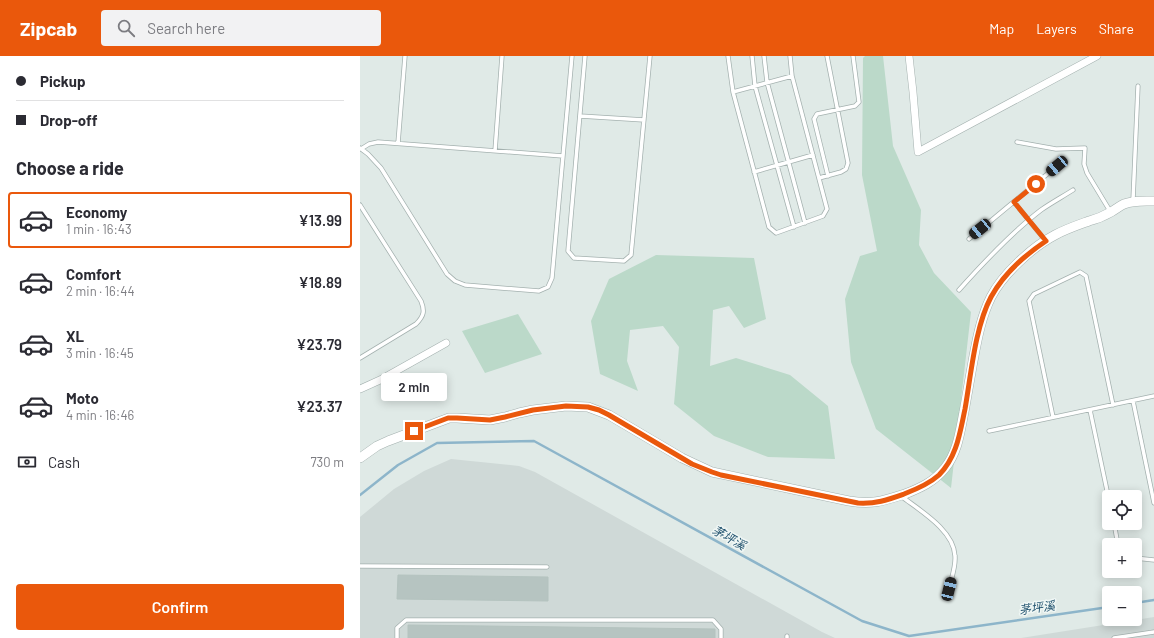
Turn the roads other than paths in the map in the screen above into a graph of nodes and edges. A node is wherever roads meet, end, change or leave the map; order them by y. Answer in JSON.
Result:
{"nodes":[{"id":1,"x":405,"y":56,"type":"edge"},
{"id":2,"x":502,"y":56,"type":"edge"},
{"id":3,"x":572,"y":56,"type":"edge"},
{"id":4,"x":585,"y":56,"type":"edge"},
{"id":5,"x":650,"y":56,"type":"edge"},
{"id":6,"x":728,"y":56,"type":"edge"},
{"id":7,"x":752,"y":56,"type":"edge"},
{"id":8,"x":764,"y":56,"type":"edge"},
{"id":9,"x":790,"y":56,"type":"edge"},
{"id":10,"x":827,"y":56,"type":"edge"},
{"id":11,"x":853,"y":56,"type":"edge"},
{"id":12,"x":909,"y":56,"type":"edge"},
{"id":13,"x":1097,"y":56,"type":"edge"},
{"id":14,"x":792,"y":76,"type":"junction"},
{"id":15,"x":767,"y":82,"type":"junction"},
{"id":16,"x":756,"y":86,"type":"junction"},
{"id":17,"x":1138,"y":86,"type":"dead end"},
{"id":18,"x":733,"y":92,"type":"junction"},
{"id":19,"x":838,"y":110,"type":"junction"},
{"id":20,"x":580,"y":116,"type":"junction"},
{"id":21,"x":644,"y":120,"type":"junction"},
{"id":22,"x":1017,"y":142,"type":"dead end"},
{"id":23,"x":398,"y":143,"type":"junction"},
{"id":24,"x":361,"y":148,"type":"edge"},
{"id":25,"x":495,"y":151,"type":"junction"},
{"id":26,"x":813,"y":155,"type":"junction"},
{"id":27,"x":563,"y":156,"type":"junction"},
{"id":28,"x":789,"y":162,"type":"junction"},
{"id":29,"x":777,"y":166,"type":"junction"},
{"id":30,"x":1057,"y":166,"type":"dead end"},
{"id":31,"x":754,"y":172,"type":"junction"},
{"id":32,"x":828,"y":176,"type":"junction"},
{"id":33,"x":818,"y":178,"type":"junction"},
{"id":34,"x":1073,"y":190,"type":"dead end"},
{"id":35,"x":1154,"y":201,"type":"edge"},
{"id":36,"x":1014,"y":202,"type":"junction"},
{"id":37,"x":1133,"y":202,"type":"junction"},
{"id":38,"x":360,"y":205,"type":"edge"},
{"id":39,"x":1111,"y":212,"type":"junction"},
{"id":40,"x":1029,"y":221,"type":"junction"},
{"id":41,"x":805,"y":223,"type":"junction"},
{"id":42,"x":794,"y":227,"type":"junction"},
{"id":43,"x":969,"y":238,"type":"dead end"},
{"id":44,"x":1046,"y":241,"type":"junction"},
{"id":45,"x":959,"y":290,"type":"dead end"},
{"id":46,"x":446,"y":343,"type":"dead end"},
{"id":47,"x":360,"y":358,"type":"edge"},
{"id":48,"x":360,"y":389,"type":"edge"},
{"id":49,"x":1154,"y":396,"type":"edge"},
{"id":50,"x":1133,"y":401,"type":"junction"},
{"id":51,"x":1113,"y":405,"type":"junction"},
{"id":52,"x":1090,"y":410,"type":"junction"},
{"id":53,"x":1053,"y":417,"type":"junction"},
{"id":54,"x":989,"y":431,"type":"dead end"},
{"id":55,"x":360,"y":458,"type":"edge"},
{"id":56,"x":1107,"y":490,"type":"edge"},
{"id":57,"x":900,"y":495,"type":"junction"},
{"id":58,"x":1154,"y":504,"type":"edge"},
{"id":59,"x":1142,"y":559,"type":"edge"},
{"id":60,"x":1154,"y":560,"type":"edge"},
{"id":61,"x":360,"y":566,"type":"edge"},
{"id":62,"x":547,"y":567,"type":"dead end"},
{"id":63,"x":949,"y":589,"type":"dead end"},
{"id":64,"x":1154,"y":632,"type":"edge"},
{"id":65,"x":397,"y":638,"type":"edge"},
{"id":66,"x":721,"y":638,"type":"edge"},
{"id":67,"x":1114,"y":638,"type":"edge"}],
"edges":[{"from":1,"to":23,"type":"lane"},
{"from":2,"to":25,"type":"lane"},
{"from":3,"to":27,"type":"lane"},
{"from":4,"to":20,"type":"lane"},
{"from":5,"to":21,"type":"lane"},
{"from":6,"to":18,"type":"lane"},
{"from":7,"to":16,"type":"lane"},
{"from":8,"to":15,"type":"lane"},
{"from":9,"to":14,"type":"lane"},
{"from":10,"to":19,"type":"lane"},
{"from":11,"to":19,"type":"lane"},
{"from":12,"to":13,"type":"street"},
{"from":14,"to":15,"type":"lane"},
{"from":14,"to":26,"type":"lane"},
{"from":15,"to":16,"type":"lane"},
{"from":15,"to":28,"type":"lane"},
{"from":16,"to":18,"type":"lane"},
{"from":16,"to":29,"type":"lane"},
{"from":17,"to":37,"type":"lane"},
{"from":18,"to":31,"type":"lane"},
{"from":19,"to":32,"type":"lane"},
{"from":19,"to":32,"type":"lane"},
{"from":20,"to":21,"type":"lane"},
{"from":20,"to":21,"type":"lane"},
{"from":22,"to":39,"type":"lane"},
{"from":23,"to":24,"type":"lane"},
{"from":23,"to":25,"type":"lane"},
{"from":24,"to":27,"type":"lane"},
{"from":25,"to":27,"type":"lane"},
{"from":26,"to":28,"type":"lane"},
{"from":26,"to":33,"type":"lane"},
{"from":28,"to":29,"type":"lane"},
{"from":28,"to":41,"type":"lane"},
{"from":29,"to":31,"type":"lane"},
{"from":29,"to":42,"type":"lane"},
{"from":30,"to":36,"type":"lane"},
{"from":31,"to":42,"type":"lane"},
{"from":32,"to":33,"type":"lane"},
{"from":33,"to":41,"type":"lane"},
{"from":34,"to":40,"type":"lane"},
{"from":35,"to":37,"type":"street"},
{"from":36,"to":40,"type":"lane"},
{"from":36,"to":43,"type":"lane"},
{"from":37,"to":39,"type":"street"},
{"from":38,"to":47,"type":"lane"},
{"from":39,"to":44,"type":"street"},
{"from":40,"to":44,"type":"lane"},
{"from":40,"to":45,"type":"lane"},
{"from":41,"to":42,"type":"lane"},
{"from":44,"to":57,"type":"street"},
{"from":46,"to":48,"type":"street"},
{"from":49,"to":50,"type":"lane"},
{"from":50,"to":51,"type":"lane"},
{"from":50,"to":58,"type":"lane"},
{"from":51,"to":52,"type":"lane"},
{"from":51,"to":53,"type":"lane"},
{"from":52,"to":53,"type":"lane"},
{"from":52,"to":56,"type":"lane"},
{"from":53,"to":54,"type":"lane"},
{"from":55,"to":57,"type":"street"},
{"from":57,"to":63,"type":"lane"},
{"from":59,"to":60,"type":"lane"},
{"from":61,"to":62,"type":"lane"},
{"from":64,"to":67,"type":"lane"},
{"from":65,"to":66,"type":"lane"}]}
